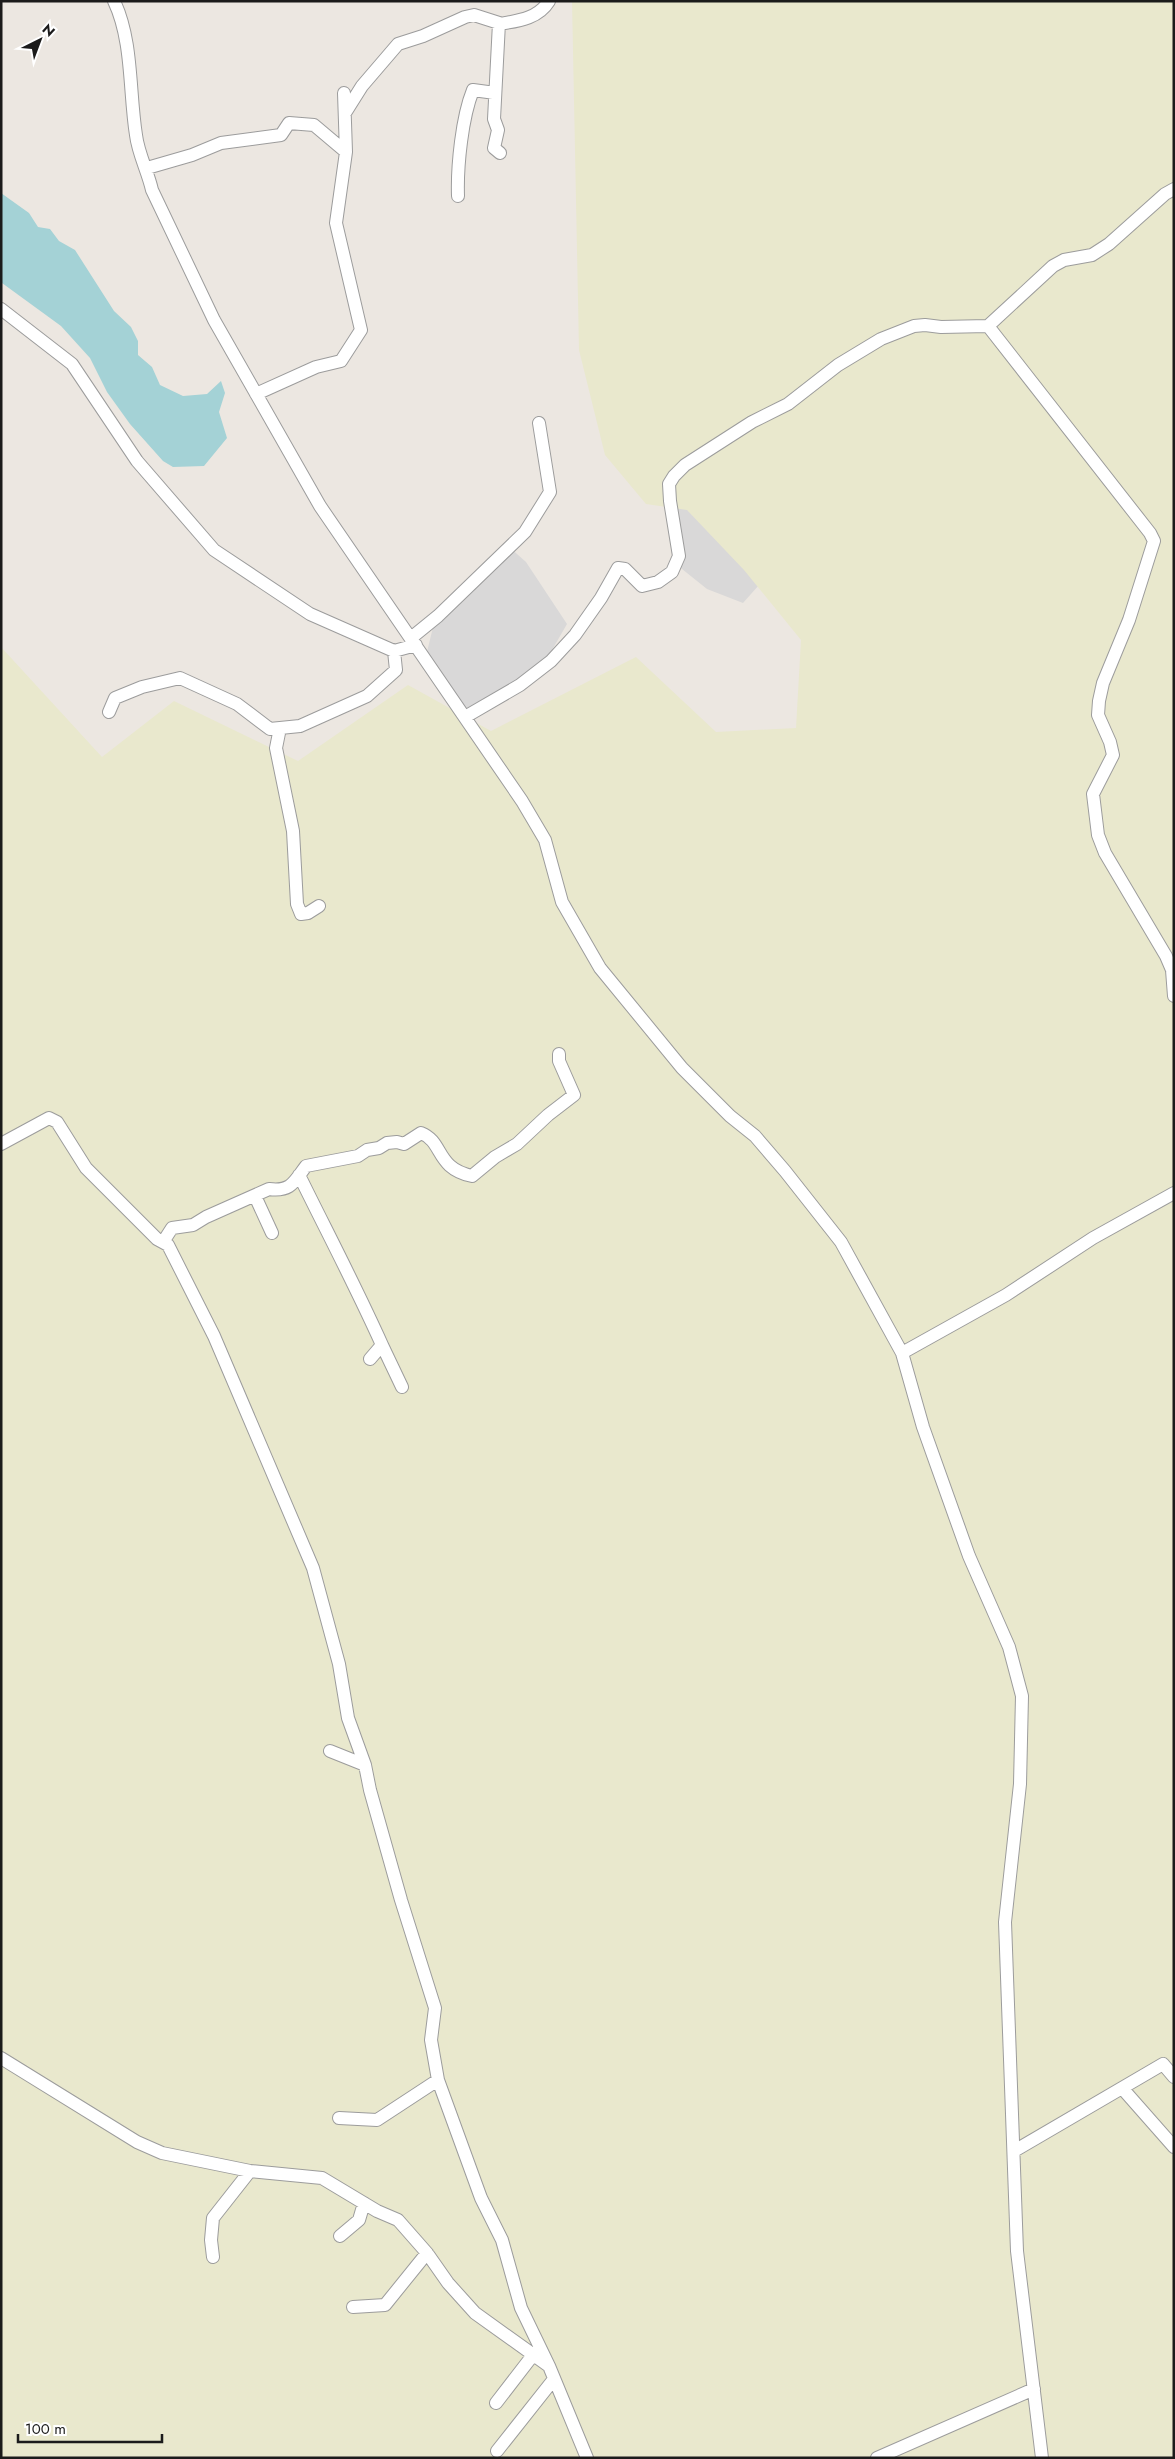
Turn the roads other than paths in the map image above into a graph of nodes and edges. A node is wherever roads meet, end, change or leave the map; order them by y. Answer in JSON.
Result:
{"nodes":[{"id":1,"x":114,"y":1,"type":"edge"},
{"id":2,"x":548,"y":1,"type":"edge"},
{"id":3,"x":498,"y":24,"type":"junction"},
{"id":4,"x":344,"y":93,"type":"dead end"},
{"id":5,"x":495,"y":93,"type":"junction"},
{"id":6,"x":345,"y":112,"type":"junction"},
{"id":7,"x":346,"y":152,"type":"junction"},
{"id":8,"x":500,"y":153,"type":"dead end"},
{"id":9,"x":147,"y":168,"type":"junction"},
{"id":10,"x":1174,"y":189,"type":"edge"},
{"id":11,"x":458,"y":196,"type":"dead end"},
{"id":12,"x":1,"y":309,"type":"edge"},
{"id":13,"x":988,"y":326,"type":"junction"},
{"id":14,"x":256,"y":394,"type":"junction"},
{"id":15,"x":538,"y":423,"type":"dead end"},
{"id":16,"x":413,"y":642,"type":"junction"},
{"id":17,"x":394,"y":651,"type":"junction"},
{"id":18,"x":109,"y":712,"type":"dead end"},
{"id":19,"x":465,"y":718,"type":"junction"},
{"id":20,"x":280,"y":728,"type":"junction"},
{"id":21,"x":320,"y":906,"type":"dead end"},
{"id":22,"x":1174,"y":996,"type":"edge"},
{"id":23,"x":559,"y":1054,"type":"dead end"},
{"id":24,"x":1,"y":1144,"type":"edge"},
{"id":25,"x":299,"y":1176,"type":"junction"},
{"id":26,"x":1174,"y":1193,"type":"edge"},
{"id":27,"x":255,"y":1196,"type":"junction"},
{"id":28,"x":272,"y":1233,"type":"dead end"},
{"id":29,"x":163,"y":1242,"type":"junction"},
{"id":30,"x":382,"y":1345,"type":"junction"},
{"id":31,"x":902,"y":1353,"type":"junction"},
{"id":32,"x":370,"y":1359,"type":"dead end"},
{"id":33,"x":402,"y":1387,"type":"dead end"},
{"id":34,"x":330,"y":1751,"type":"dead end"},
{"id":35,"x":365,"y":1765,"type":"junction"},
{"id":36,"x":1,"y":2058,"type":"edge"},
{"id":37,"x":1174,"y":2077,"type":"edge"},
{"id":38,"x":438,"y":2080,"type":"junction"},
{"id":39,"x":1122,"y":2088,"type":"junction"},
{"id":40,"x":339,"y":2118,"type":"dead end"},
{"id":41,"x":1174,"y":2147,"type":"edge"},
{"id":42,"x":1014,"y":2151,"type":"junction"},
{"id":43,"x":250,"y":2171,"type":"junction"},
{"id":44,"x":364,"y":2203,"type":"junction"},
{"id":45,"x":340,"y":2236,"type":"dead end"},
{"id":46,"x":427,"y":2253,"type":"junction"},
{"id":47,"x":213,"y":2257,"type":"dead end"},
{"id":48,"x":353,"y":2307,"type":"dead end"},
{"id":49,"x":533,"y":2355,"type":"junction"},
{"id":50,"x":549,"y":2366,"type":"junction"},
{"id":51,"x":554,"y":2378,"type":"junction"},
{"id":52,"x":1034,"y":2389,"type":"junction"},
{"id":53,"x":496,"y":2403,"type":"dead end"},
{"id":54,"x":497,"y":2451,"type":"dead end"},
{"id":55,"x":587,"y":2458,"type":"edge"},
{"id":56,"x":877,"y":2458,"type":"edge"},
{"id":57,"x":1042,"y":2458,"type":"edge"}],
"edges":[{"from":1,"to":9,"type":"street"},
{"from":2,"to":3,"type":"street"},
{"from":3,"to":5,"type":"street"},
{"from":3,"to":6,"type":"street"},
{"from":4,"to":6,"type":"street"},
{"from":5,"to":8,"type":"street"},
{"from":5,"to":11,"type":"street"},
{"from":6,"to":7,"type":"street"},
{"from":7,"to":9,"type":"street"},
{"from":7,"to":14,"type":"street"},
{"from":9,"to":14,"type":"street"},
{"from":10,"to":13,"type":"street"},
{"from":12,"to":17,"type":"street"},
{"from":13,"to":19,"type":"street"},
{"from":13,"to":22,"type":"street"},
{"from":14,"to":16,"type":"street"},
{"from":15,"to":16,"type":"street"},
{"from":16,"to":17,"type":"street"},
{"from":16,"to":19,"type":"street"},
{"from":17,"to":20,"type":"street"},
{"from":18,"to":20,"type":"street"},
{"from":19,"to":31,"type":"street"},
{"from":20,"to":21,"type":"street"},
{"from":23,"to":25,"type":"street"},
{"from":24,"to":29,"type":"street"},
{"from":25,"to":27,"type":"street"},
{"from":25,"to":30,"type":"street"},
{"from":26,"to":31,"type":"street"},
{"from":27,"to":28,"type":"street"},
{"from":27,"to":29,"type":"street"},
{"from":29,"to":35,"type":"street"},
{"from":30,"to":32,"type":"street"},
{"from":30,"to":33,"type":"street"},
{"from":31,"to":42,"type":"street"},
{"from":34,"to":35,"type":"street"},
{"from":35,"to":38,"type":"street"},
{"from":36,"to":43,"type":"street"},
{"from":37,"to":39,"type":"street"},
{"from":38,"to":40,"type":"street"},
{"from":38,"to":50,"type":"street"},
{"from":39,"to":41,"type":"street"},
{"from":39,"to":42,"type":"street"},
{"from":42,"to":52,"type":"street"},
{"from":43,"to":44,"type":"street"},
{"from":43,"to":47,"type":"street"},
{"from":44,"to":45,"type":"street"},
{"from":44,"to":46,"type":"street"},
{"from":46,"to":48,"type":"street"},
{"from":46,"to":49,"type":"street"},
{"from":49,"to":50,"type":"street"},
{"from":49,"to":53,"type":"street"},
{"from":50,"to":51,"type":"street"},
{"from":51,"to":54,"type":"street"},
{"from":51,"to":55,"type":"street"},
{"from":52,"to":56,"type":"street"},
{"from":52,"to":57,"type":"street"}]}
